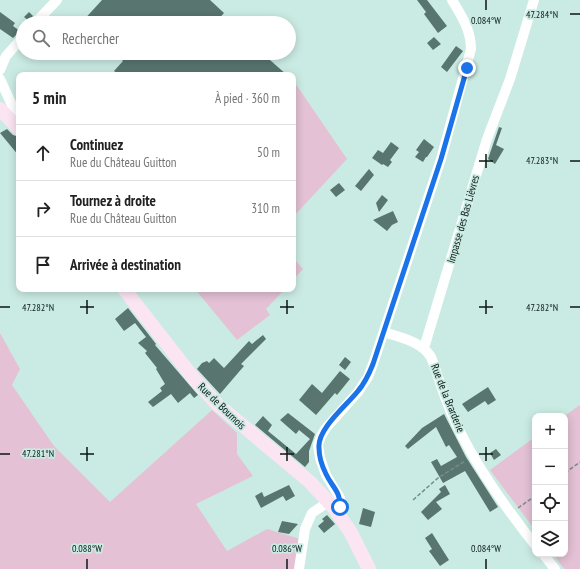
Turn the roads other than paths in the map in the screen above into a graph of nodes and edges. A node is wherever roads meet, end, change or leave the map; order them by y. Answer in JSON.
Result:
{"nodes":[{"id":1,"x":57,"y":0,"type":"edge"},
{"id":2,"x":534,"y":0,"type":"edge"},
{"id":3,"x":457,"y":2,"type":"edge"},
{"id":4,"x":42,"y":16,"type":"edge"},
{"id":5,"x":16,"y":45,"type":"edge"},
{"id":6,"x":0,"y":70,"type":"edge"},
{"id":7,"x":0,"y":79,"type":"edge"},
{"id":8,"x":0,"y":109,"type":"edge"},
{"id":9,"x":15,"y":125,"type":"edge"},
{"id":10,"x":126,"y":292,"type":"edge"},
{"id":11,"x":384,"y":332,"type":"junction"},
{"id":12,"x":424,"y":348,"type":"junction"},
{"id":13,"x":334,"y":508,"type":"junction"},
{"id":14,"x":532,"y":541,"type":"edge"},
{"id":15,"x":546,"y":557,"type":"edge"},
{"id":16,"x":299,"y":569,"type":"edge"},
{"id":17,"x":369,"y":569,"type":"edge"},
{"id":18,"x":556,"y":569,"type":"edge"}],
"edges":[{"from":1,"to":4,"type":"street"},
{"from":2,"to":12,"type":"street","name":"Impasse des Bas Lièvres"},
{"from":3,"to":11,"type":"street"},
{"from":5,"to":6,"type":"street"},
{"from":7,"to":9,"type":"street"},
{"from":8,"to":9,"type":"street"},
{"from":10,"to":13,"type":"street","name":"Rue de Boumois"},
{"from":11,"to":12,"type":"street"},
{"from":11,"to":13,"type":"street"},
{"from":12,"to":14,"type":"street","name":"Rue de la Brarderie"},
{"from":13,"to":16,"type":"street"},
{"from":13,"to":17,"type":"street","name":"Rue de Boumois"},
{"from":15,"to":18,"type":"street"}]}
